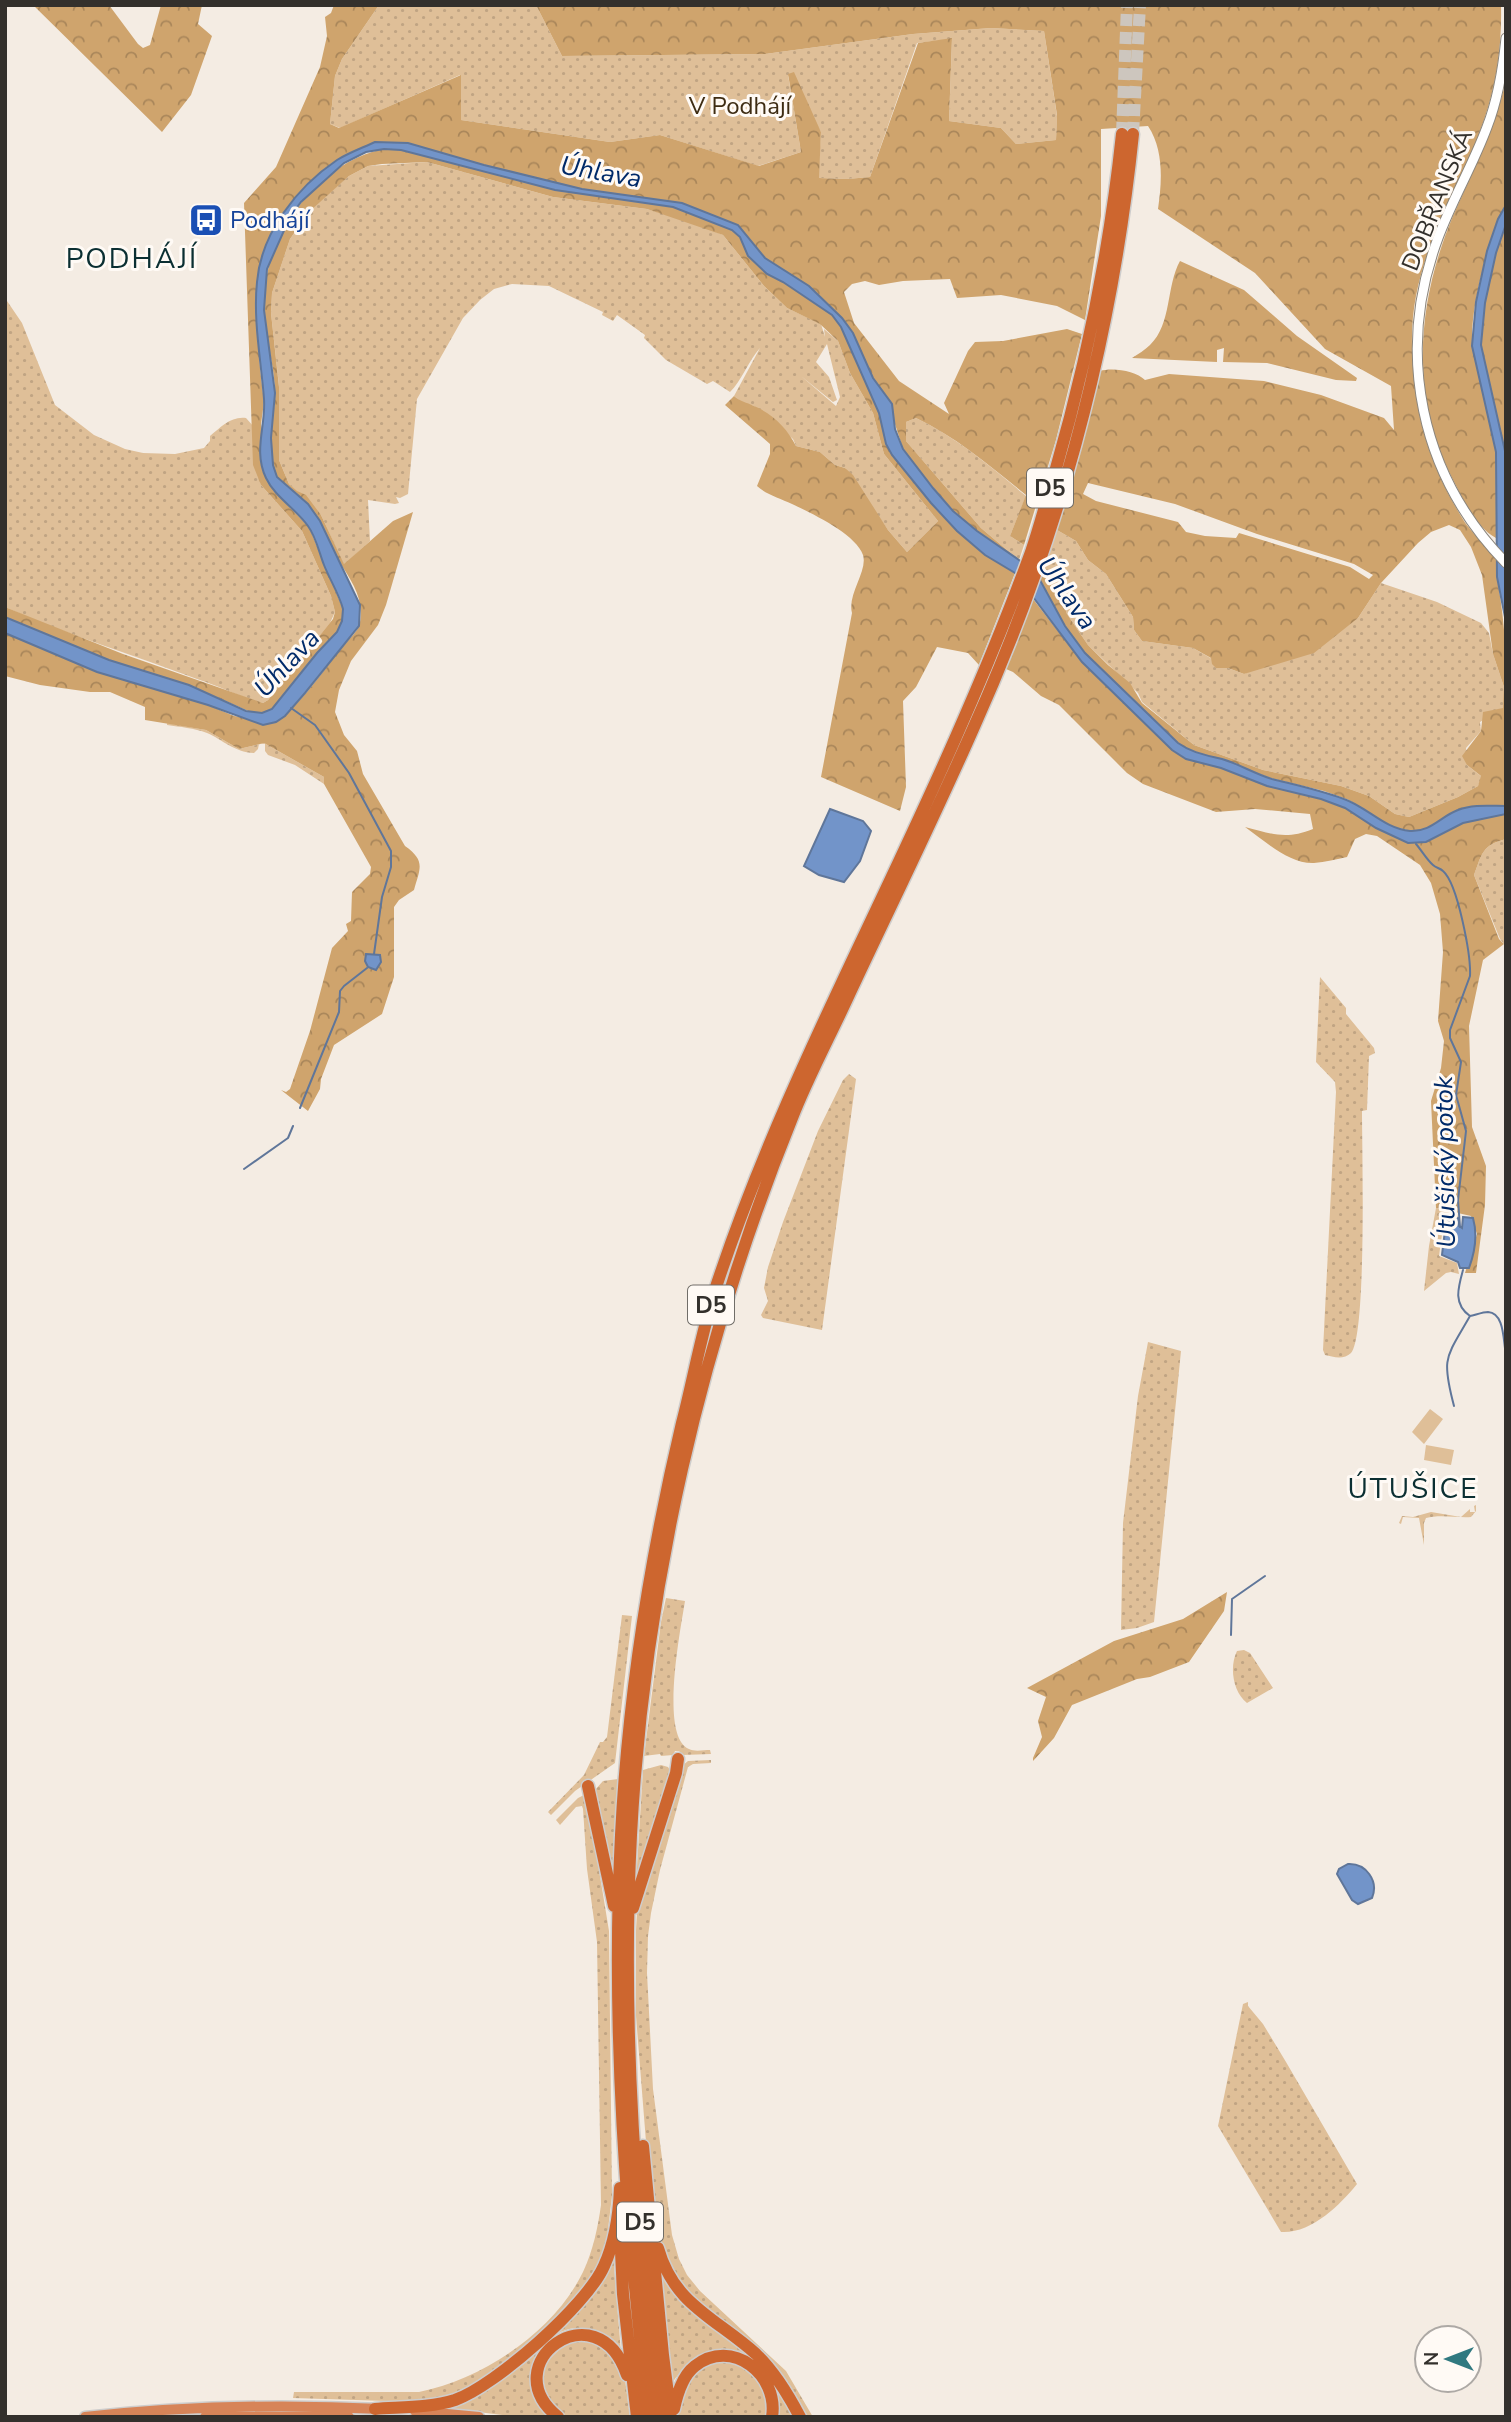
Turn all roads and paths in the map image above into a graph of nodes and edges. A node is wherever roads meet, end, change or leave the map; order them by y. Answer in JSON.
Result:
{"nodes":[{"id":1,"x":1506,"y":38,"type":"edge"},
{"id":2,"x":1128,"y":134,"type":"tunnel mouth"},
{"id":3,"x":1506,"y":563,"type":"edge"},
{"id":4,"x":678,"y":1759,"type":"dead end"},
{"id":5,"x":588,"y":1786,"type":"dead end"},
{"id":6,"x":624,"y":1919,"type":"junction"},
{"id":7,"x":630,"y":2026,"type":"junction"},
{"id":8,"x":623,"y":2128,"type":"junction"},
{"id":9,"x":645,"y":2168,"type":"junction"},
{"id":10,"x":620,"y":2195,"type":"junction"},
{"id":11,"x":634,"y":2388,"type":"junction"},
{"id":12,"x":375,"y":2409,"type":"junction"},
{"id":13,"x":85,"y":2417,"type":"edge"},
{"id":14,"x":205,"y":2417,"type":"edge"},
{"id":15,"x":349,"y":2417,"type":"edge"},
{"id":16,"x":479,"y":2417,"type":"edge"},
{"id":17,"x":558,"y":2417,"type":"edge"},
{"id":18,"x":637,"y":2417,"type":"edge"},
{"id":19,"x":649,"y":2417,"type":"edge"},
{"id":20,"x":660,"y":2417,"type":"edge"},
{"id":21,"x":672,"y":2417,"type":"edge"},
{"id":22,"x":772,"y":2417,"type":"edge"},
{"id":23,"x":800,"y":2417,"type":"edge"}],
"edges":[{"from":1,"to":3,"type":"main road","name":"DOBŘANSKÁ"},
{"from":2,"to":6,"type":"highway","number":"D5"},
{"from":4,"to":6,"type":"highway"},
{"from":5,"to":6,"type":"highway"},
{"from":6,"to":7,"type":"highway","number":"D5"},
{"from":6,"to":8,"type":"highway","number":"D5"},
{"from":7,"to":9,"type":"highway"},
{"from":7,"to":20,"type":"highway","number":"D5"},
{"from":8,"to":10,"type":"highway"},
{"from":8,"to":19,"type":"highway","number":"D5"},
{"from":9,"to":21,"type":"highway"},
{"from":9,"to":23,"type":"highway"},
{"from":10,"to":11,"type":"highway"},
{"from":10,"to":12,"type":"highway"},
{"from":11,"to":17,"type":"highway"},
{"from":11,"to":18,"type":"highway"},
{"from":12,"to":13,"type":"highway"},
{"from":12,"to":16,"type":"highway"},
{"from":14,"to":15,"type":"highway"},
{"from":21,"to":22,"type":"highway"}]}
